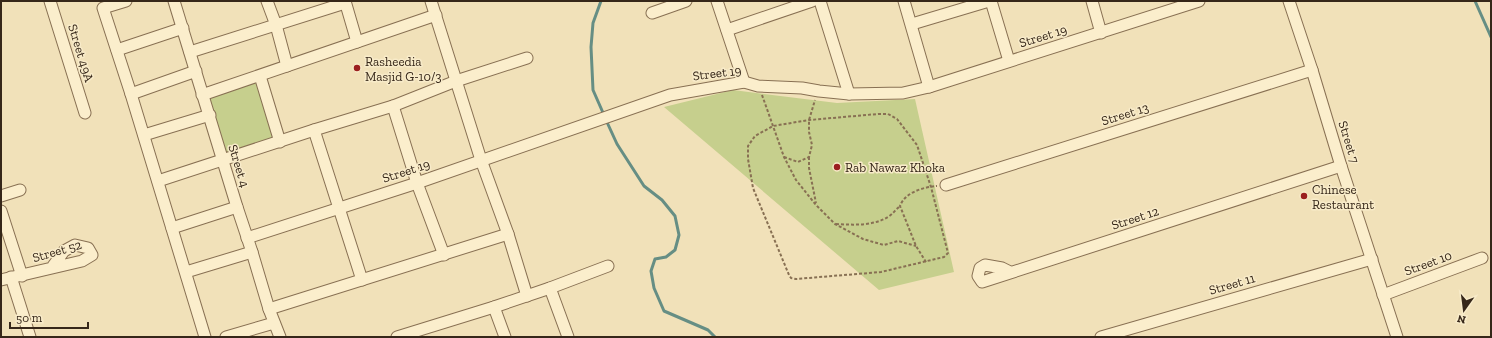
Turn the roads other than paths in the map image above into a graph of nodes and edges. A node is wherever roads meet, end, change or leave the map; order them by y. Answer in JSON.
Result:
{"nodes":[{"id":1,"x":50,"y":1,"type":"edge"},
{"id":2,"x":126,"y":1,"type":"edge"},
{"id":3,"x":174,"y":1,"type":"edge"},
{"id":4,"x":267,"y":1,"type":"edge"},
{"id":5,"x":431,"y":1,"type":"edge"},
{"id":6,"x":686,"y":1,"type":"edge"},
{"id":7,"x":717,"y":1,"type":"edge"},
{"id":8,"x":812,"y":1,"type":"edge"},
{"id":9,"x":820,"y":1,"type":"edge"},
{"id":10,"x":904,"y":1,"type":"edge"},
{"id":11,"x":990,"y":1,"type":"edge"},
{"id":12,"x":1092,"y":1,"type":"edge"},
{"id":13,"x":1199,"y":1,"type":"edge"},
{"id":14,"x":1289,"y":1,"type":"edge"},
{"id":15,"x":345,"y":2,"type":"edge"},
{"id":16,"x":652,"y":13,"type":"dead end"},
{"id":17,"x":436,"y":15,"type":"junction"},
{"id":18,"x":912,"y":24,"type":"junction"},
{"id":19,"x":276,"y":25,"type":"junction"},
{"id":20,"x":183,"y":28,"type":"junction"},
{"id":21,"x":727,"y":30,"type":"junction"},
{"id":22,"x":1101,"y":33,"type":"junction"},
{"id":23,"x":357,"y":42,"type":"junction"},
{"id":24,"x":117,"y":50,"type":"junction"},
{"id":25,"x":190,"y":52,"type":"junction"},
{"id":26,"x":527,"y":58,"type":"dead end"},
{"id":27,"x":1009,"y":61,"type":"junction"},
{"id":28,"x":287,"y":66,"type":"junction"},
{"id":29,"x":1312,"y":70,"type":"junction"},
{"id":30,"x":196,"y":71,"type":"junction"},
{"id":31,"x":260,"y":76,"type":"junction"},
{"id":32,"x":456,"y":82,"type":"junction"},
{"id":33,"x":744,"y":82,"type":"junction"},
{"id":34,"x":929,"y":87,"type":"junction"},
{"id":35,"x":132,"y":94,"type":"junction"},
{"id":36,"x":849,"y":94,"type":"junction"},
{"id":37,"x":202,"y":95,"type":"junction"},
{"id":38,"x":393,"y":106,"type":"junction"},
{"id":39,"x":85,"y":113,"type":"dead end"},
{"id":40,"x":210,"y":115,"type":"junction"},
{"id":41,"x":314,"y":130,"type":"junction"},
{"id":42,"x":144,"y":135,"type":"junction"},
{"id":43,"x":280,"y":142,"type":"junction"},
{"id":44,"x":222,"y":159,"type":"junction"},
{"id":45,"x":482,"y":160,"type":"junction"},
{"id":46,"x":1341,"y":166,"type":"junction"},
{"id":47,"x":158,"y":181,"type":"junction"},
{"id":48,"x":417,"y":183,"type":"junction"},
{"id":49,"x":946,"y":185,"type":"road end"},
{"id":50,"x":20,"y":190,"type":"dead end"},
{"id":51,"x":1,"y":196,"type":"edge"},
{"id":52,"x":236,"y":207,"type":"junction"},
{"id":53,"x":339,"y":208,"type":"junction"},
{"id":54,"x":1,"y":211,"type":"edge"},
{"id":55,"x":172,"y":228,"type":"junction"},
{"id":56,"x":508,"y":234,"type":"junction"},
{"id":57,"x":247,"y":238,"type":"junction"},
{"id":58,"x":252,"y":252,"type":"junction"},
{"id":59,"x":444,"y":254,"type":"junction"},
{"id":60,"x":1482,"y":258,"type":"dead end"},
{"id":61,"x":1372,"y":259,"type":"junction"},
{"id":62,"x":52,"y":266,"type":"dead end"},
{"id":63,"x":608,"y":266,"type":"dead end"},
{"id":64,"x":186,"y":272,"type":"junction"},
{"id":65,"x":1010,"y":272,"type":"dead end"},
{"id":66,"x":11,"y":278,"type":"edge"},
{"id":67,"x":362,"y":280,"type":"junction"},
{"id":68,"x":550,"y":288,"type":"junction"},
{"id":69,"x":1383,"y":295,"type":"junction"},
{"id":70,"x":527,"y":296,"type":"junction"},
{"id":71,"x":494,"y":308,"type":"junction"},
{"id":72,"x":269,"y":309,"type":"junction"},
{"id":73,"x":274,"y":323,"type":"junction"},
{"id":74,"x":30,"y":337,"type":"edge"},
{"id":75,"x":205,"y":337,"type":"edge"},
{"id":76,"x":226,"y":337,"type":"edge"},
{"id":77,"x":280,"y":337,"type":"edge"},
{"id":78,"x":397,"y":337,"type":"edge"},
{"id":79,"x":505,"y":337,"type":"edge"},
{"id":80,"x":568,"y":337,"type":"edge"},
{"id":81,"x":1101,"y":337,"type":"edge"},
{"id":82,"x":1397,"y":337,"type":"edge"}],
"edges":[{"from":1,"to":39,"type":"street","name":"Street 49A"},
{"from":2,"to":24,"type":"street"},
{"from":3,"to":20,"type":"street","name":"Street 4"},
{"from":4,"to":19,"type":"street"},
{"from":5,"to":17,"type":"street"},
{"from":6,"to":16,"type":"street"},
{"from":7,"to":21,"type":"street"},
{"from":8,"to":21,"type":"street"},
{"from":9,"to":36,"type":"street"},
{"from":10,"to":18,"type":"street"},
{"from":11,"to":18,"type":"street"},
{"from":11,"to":27,"type":"street"},
{"from":12,"to":22,"type":"street"},
{"from":13,"to":22,"type":"street","name":"Street 19"},
{"from":14,"to":29,"type":"street","name":"Street 7"},
{"from":15,"to":19,"type":"street"},
{"from":15,"to":23,"type":"street"},
{"from":17,"to":23,"type":"street"},
{"from":17,"to":32,"type":"street"},
{"from":18,"to":34,"type":"street"},
{"from":19,"to":25,"type":"street"},
{"from":19,"to":28,"type":"street"},
{"from":20,"to":24,"type":"street"},
{"from":20,"to":25,"type":"street","name":"Street 4"},
{"from":21,"to":33,"type":"street"},
{"from":22,"to":27,"type":"street","name":"Street 19"},
{"from":23,"to":28,"type":"street"},
{"from":24,"to":35,"type":"street"},
{"from":25,"to":30,"type":"street","name":"Street 4"},
{"from":26,"to":32,"type":"street"},
{"from":27,"to":34,"type":"street","name":"Street 19"},
{"from":28,"to":31,"type":"street"},
{"from":29,"to":46,"type":"street","name":"Street 7"},
{"from":29,"to":49,"type":"street","name":"Street 13"},
{"from":30,"to":35,"type":"street"},
{"from":30,"to":37,"type":"street","name":"Street 4"},
{"from":31,"to":37,"type":"street"},
{"from":31,"to":43,"type":"street"},
{"from":32,"to":38,"type":"street"},
{"from":32,"to":45,"type":"street"},
{"from":33,"to":36,"type":"street","name":"Street 19"},
{"from":33,"to":45,"type":"street","name":"Street 19"},
{"from":34,"to":36,"type":"street","name":"Street 19"},
{"from":35,"to":42,"type":"street"},
{"from":37,"to":40,"type":"street","name":"Street 4"},
{"from":38,"to":41,"type":"street"},
{"from":38,"to":48,"type":"street"},
{"from":40,"to":42,"type":"street"},
{"from":40,"to":44,"type":"street","name":"Street 4"},
{"from":41,"to":43,"type":"street"},
{"from":41,"to":53,"type":"street"},
{"from":42,"to":47,"type":"street"},
{"from":43,"to":44,"type":"street"},
{"from":44,"to":47,"type":"street"},
{"from":44,"to":52,"type":"street","name":"Street 4"},
{"from":45,"to":48,"type":"street","name":"Street 19"},
{"from":45,"to":56,"type":"street"},
{"from":46,"to":61,"type":"street","name":"Street 7"},
{"from":46,"to":65,"type":"street","name":"Street 12"},
{"from":47,"to":55,"type":"street"},
{"from":48,"to":53,"type":"street","name":"Street 19"},
{"from":48,"to":59,"type":"street"},
{"from":50,"to":51,"type":"street"},
{"from":52,"to":55,"type":"street"},
{"from":52,"to":57,"type":"street","name":"Street 4"},
{"from":53,"to":57,"type":"street","name":"Street 19"},
{"from":53,"to":67,"type":"street"},
{"from":54,"to":66,"type":"street"},
{"from":55,"to":64,"type":"street"},
{"from":56,"to":59,"type":"street"},
{"from":56,"to":70,"type":"street"},
{"from":57,"to":58,"type":"street","name":"Street 4"},
{"from":58,"to":64,"type":"street"},
{"from":58,"to":72,"type":"street","name":"Street 4"},
{"from":59,"to":67,"type":"street"},
{"from":60,"to":69,"type":"street","name":"Street 10"},
{"from":61,"to":69,"type":"street","name":"Street 7"},
{"from":61,"to":81,"type":"street","name":"Street 11"},
{"from":62,"to":66,"type":"street","name":"Street 52"},
{"from":63,"to":68,"type":"street"},
{"from":64,"to":75,"type":"street"},
{"from":66,"to":74,"type":"street"},
{"from":67,"to":72,"type":"street"},
{"from":68,"to":70,"type":"street"},
{"from":68,"to":80,"type":"street"},
{"from":69,"to":82,"type":"street","name":"Street 7"},
{"from":70,"to":71,"type":"street"},
{"from":71,"to":78,"type":"street"},
{"from":71,"to":79,"type":"street"},
{"from":72,"to":73,"type":"street","name":"Street 4"},
{"from":73,"to":76,"type":"street"},
{"from":73,"to":77,"type":"street","name":"Street 4"}]}
